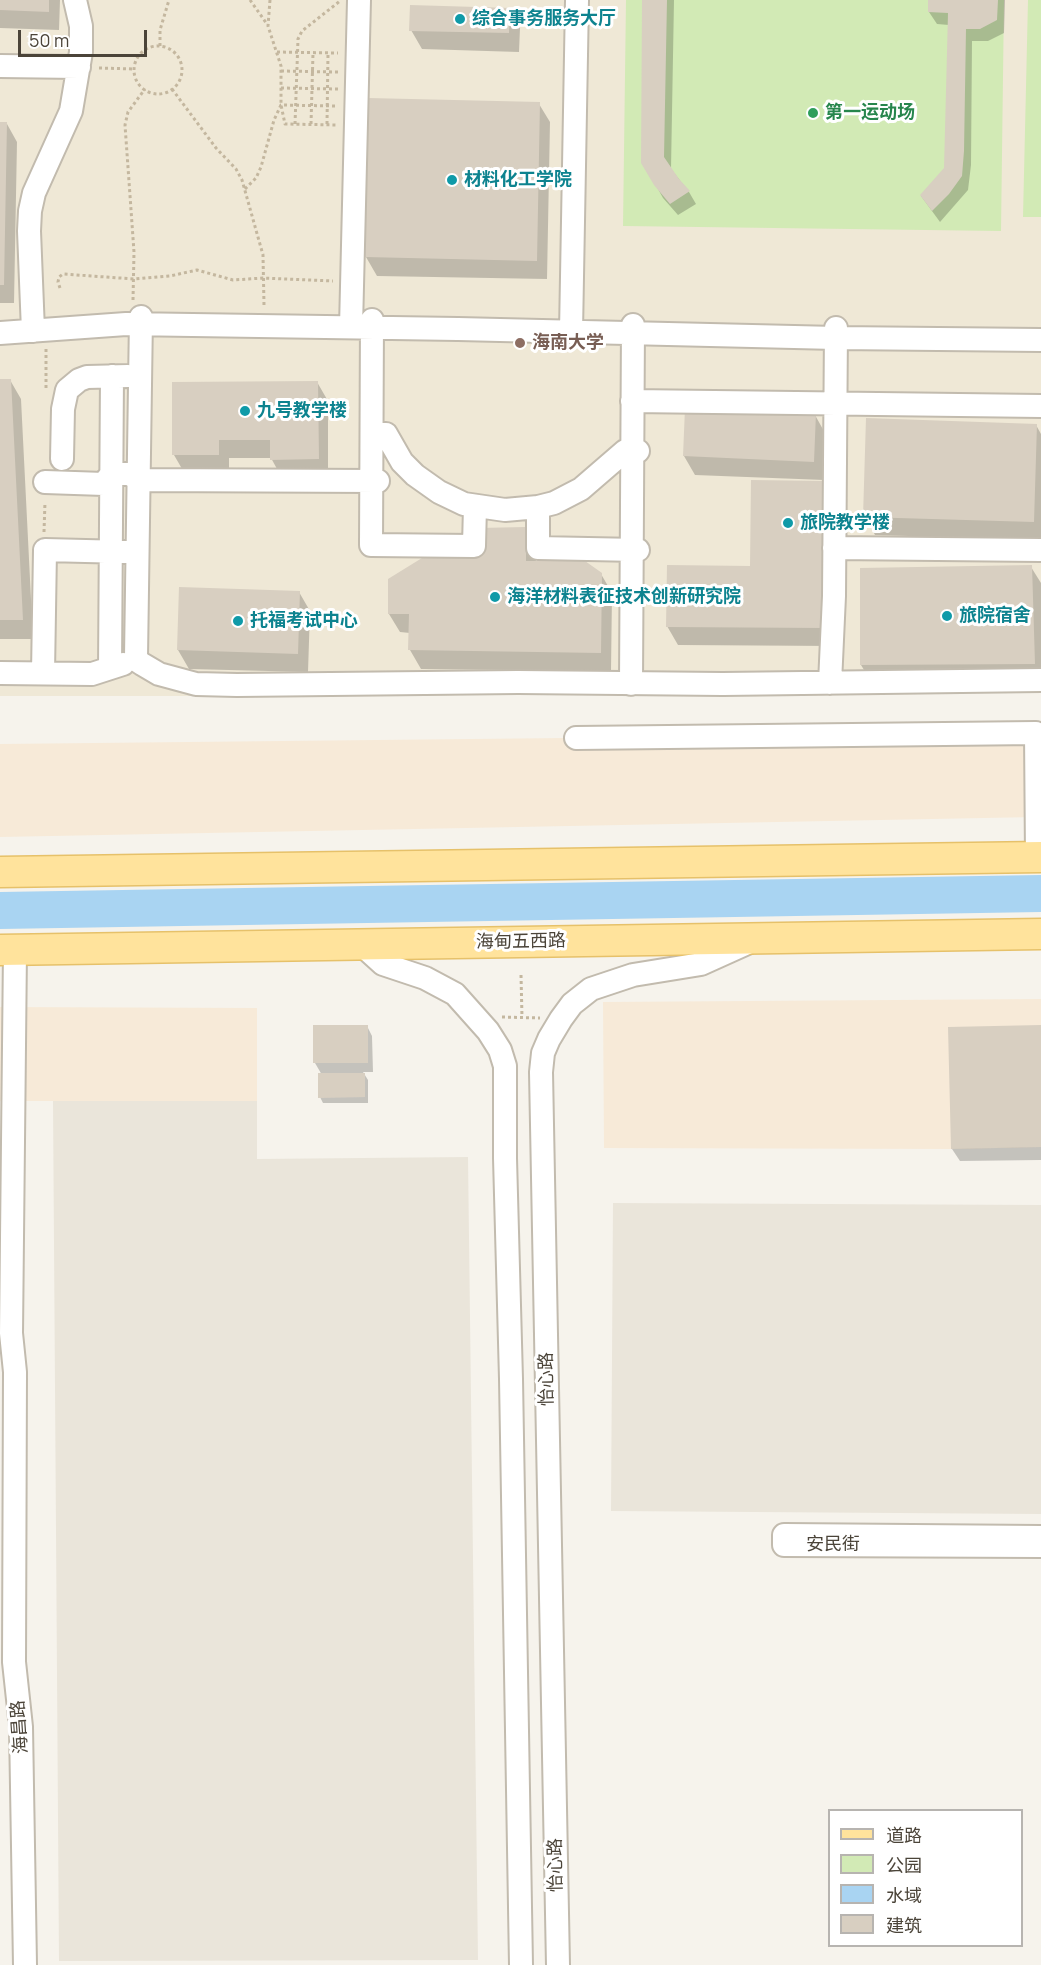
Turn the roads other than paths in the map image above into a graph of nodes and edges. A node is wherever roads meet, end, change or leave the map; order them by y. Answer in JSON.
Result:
{"nodes":[{"id":1,"x":75,"y":0,"type":"edge"},
{"id":2,"x":359,"y":0,"type":"edge"},
{"id":3,"x":570,"y":0,"type":"edge"},
{"id":4,"x":577,"y":0,"type":"edge"},
{"id":5,"x":0,"y":66,"type":"edge"},
{"id":6,"x":79,"y":67,"type":"junction"},
{"id":7,"x":142,"y":317,"type":"junction"},
{"id":8,"x":368,"y":324,"type":"junction"},
{"id":9,"x":0,"y":326,"type":"edge"},
{"id":10,"x":33,"y":327,"type":"junction"},
{"id":11,"x":568,"y":328,"type":"junction"},
{"id":12,"x":636,"y":330,"type":"junction"},
{"id":13,"x":1041,"y":330,"type":"edge"},
{"id":14,"x":0,"y":333,"type":"edge"},
{"id":15,"x":838,"y":333,"type":"junction"},
{"id":16,"x":1041,"y":340,"type":"edge"},
{"id":17,"x":112,"y":376,"type":"junction"},
{"id":18,"x":144,"y":376,"type":"junction"},
{"id":19,"x":635,"y":397,"type":"junction"},
{"id":20,"x":1041,"y":398,"type":"edge"},
{"id":21,"x":838,"y":399,"type":"junction"},
{"id":22,"x":1041,"y":406,"type":"edge"},
{"id":23,"x":375,"y":434,"type":"junction"},
{"id":24,"x":635,"y":451,"type":"junction"},
{"id":25,"x":62,"y":459,"type":"dead end"},
{"id":26,"x":111,"y":474,"type":"junction"},
{"id":27,"x":45,"y":483,"type":"dead end"},
{"id":28,"x":142,"y":484,"type":"junction"},
{"id":29,"x":375,"y":485,"type":"junction"},
{"id":30,"x":475,"y":506,"type":"junction"},
{"id":31,"x":538,"y":507,"type":"junction"},
{"id":32,"x":1041,"y":543,"type":"edge"},
{"id":33,"x":837,"y":545,"type":"junction"},
{"id":34,"x":635,"y":550,"type":"junction"},
{"id":35,"x":1041,"y":550,"type":"edge"},
{"id":36,"x":111,"y":551,"type":"junction"},
{"id":37,"x":141,"y":552,"type":"junction"},
{"id":38,"x":140,"y":656,"type":"junction"},
{"id":39,"x":110,"y":664,"type":"junction"},
{"id":40,"x":0,"y":666,"type":"edge"},
{"id":41,"x":43,"y":670,"type":"junction"},
{"id":42,"x":0,"y":673,"type":"edge"},
{"id":43,"x":1041,"y":674,"type":"edge"},
{"id":44,"x":635,"y":680,"type":"junction"},
{"id":45,"x":833,"y":680,"type":"junction"},
{"id":46,"x":1041,"y":680,"type":"edge"},
{"id":47,"x":576,"y":738,"type":"dead end"},
{"id":48,"x":1039,"y":857,"type":"edge"},
{"id":49,"x":0,"y":872,"type":"edge"},
{"id":50,"x":1041,"y":934,"type":"edge"},
{"id":51,"x":760,"y":938,"type":"junction"},
{"id":52,"x":362,"y":945,"type":"junction"},
{"id":53,"x":8,"y":950,"type":"edge"},
{"id":54,"x":6,"y":1239,"type":"edge"},
{"id":55,"x":0,"y":1339,"type":"edge"},
{"id":56,"x":1041,"y":1537,"type":"edge"},
{"id":57,"x":1041,"y":1546,"type":"edge"},
{"id":58,"x":6,"y":1578,"type":"edge"},
{"id":59,"x":10,"y":1965,"type":"edge"},
{"id":60,"x":25,"y":1965,"type":"edge"},
{"id":61,"x":520,"y":1965,"type":"edge"},
{"id":62,"x":558,"y":1965,"type":"edge"}],
"edges":[{"from":1,"to":6,"type":"street"},
{"from":2,"to":8,"type":"street"},
{"from":3,"to":11,"type":"street"},
{"from":4,"to":11,"type":"street"},
{"from":5,"to":6,"type":"street"},
{"from":6,"to":10,"type":"street"},
{"from":7,"to":8,"type":"street"},
{"from":7,"to":10,"type":"street"},
{"from":7,"to":18,"type":"street"},
{"from":8,"to":11,"type":"street"},
{"from":8,"to":23,"type":"street"},
{"from":9,"to":10,"type":"street"},
{"from":10,"to":14,"type":"street"},
{"from":11,"to":12,"type":"street"},
{"from":12,"to":15,"type":"street"},
{"from":12,"to":19,"type":"street"},
{"from":13,"to":15,"type":"street"},
{"from":15,"to":16,"type":"street"},
{"from":15,"to":21,"type":"street"},
{"from":17,"to":18,"type":"street"},
{"from":17,"to":25,"type":"street"},
{"from":17,"to":26,"type":"street"},
{"from":18,"to":28,"type":"street"},
{"from":19,"to":21,"type":"street"},
{"from":19,"to":24,"type":"street"},
{"from":20,"to":21,"type":"street"},
{"from":21,"to":22,"type":"street"},
{"from":21,"to":33,"type":"street"},
{"from":23,"to":29,"type":"street"},
{"from":23,"to":30,"type":"street"},
{"from":24,"to":31,"type":"street"},
{"from":24,"to":34,"type":"street"},
{"from":26,"to":27,"type":"street"},
{"from":26,"to":28,"type":"street"},
{"from":26,"to":36,"type":"street"},
{"from":28,"to":29,"type":"street"},
{"from":28,"to":37,"type":"street"},
{"from":29,"to":30,"type":"street"},
{"from":30,"to":31,"type":"street"},
{"from":31,"to":34,"type":"street"},
{"from":32,"to":33,"type":"street"},
{"from":33,"to":35,"type":"street"},
{"from":33,"to":45,"type":"street"},
{"from":34,"to":44,"type":"street"},
{"from":36,"to":37,"type":"street"},
{"from":36,"to":39,"type":"street"},
{"from":36,"to":41,"type":"street"},
{"from":37,"to":38,"type":"street"},
{"from":38,"to":39,"type":"street"},
{"from":38,"to":44,"type":"street"},
{"from":39,"to":41,"type":"street"},
{"from":40,"to":41,"type":"street"},
{"from":41,"to":42,"type":"street"},
{"from":43,"to":45,"type":"street"},
{"from":44,"to":45,"type":"street"},
{"from":45,"to":46,"type":"street"},
{"from":47,"to":48,"type":"street"},
{"from":48,"to":49,"type":"main road"},
{"from":50,"to":51,"type":"main road","name":"海甸五西路"},
{"from":51,"to":52,"type":"main road","name":"海甸五西路"},
{"from":51,"to":62,"type":"street","name":"怡心路"},
{"from":52,"to":53,"type":"main road","name":"海甸五西路"},
{"from":52,"to":61,"type":"street","name":"怡心路"},
{"from":53,"to":54,"type":"street","name":"海昌路"},
{"from":54,"to":58,"type":"street","name":"海昌路"},
{"from":55,"to":58,"type":"street","name":"海昌路"},
{"from":56,"to":57,"type":"street","name":"安民街"},
{"from":58,"to":59,"type":"street","name":"海昌路"},
{"from":58,"to":60,"type":"street","name":"海昌路"}]}
